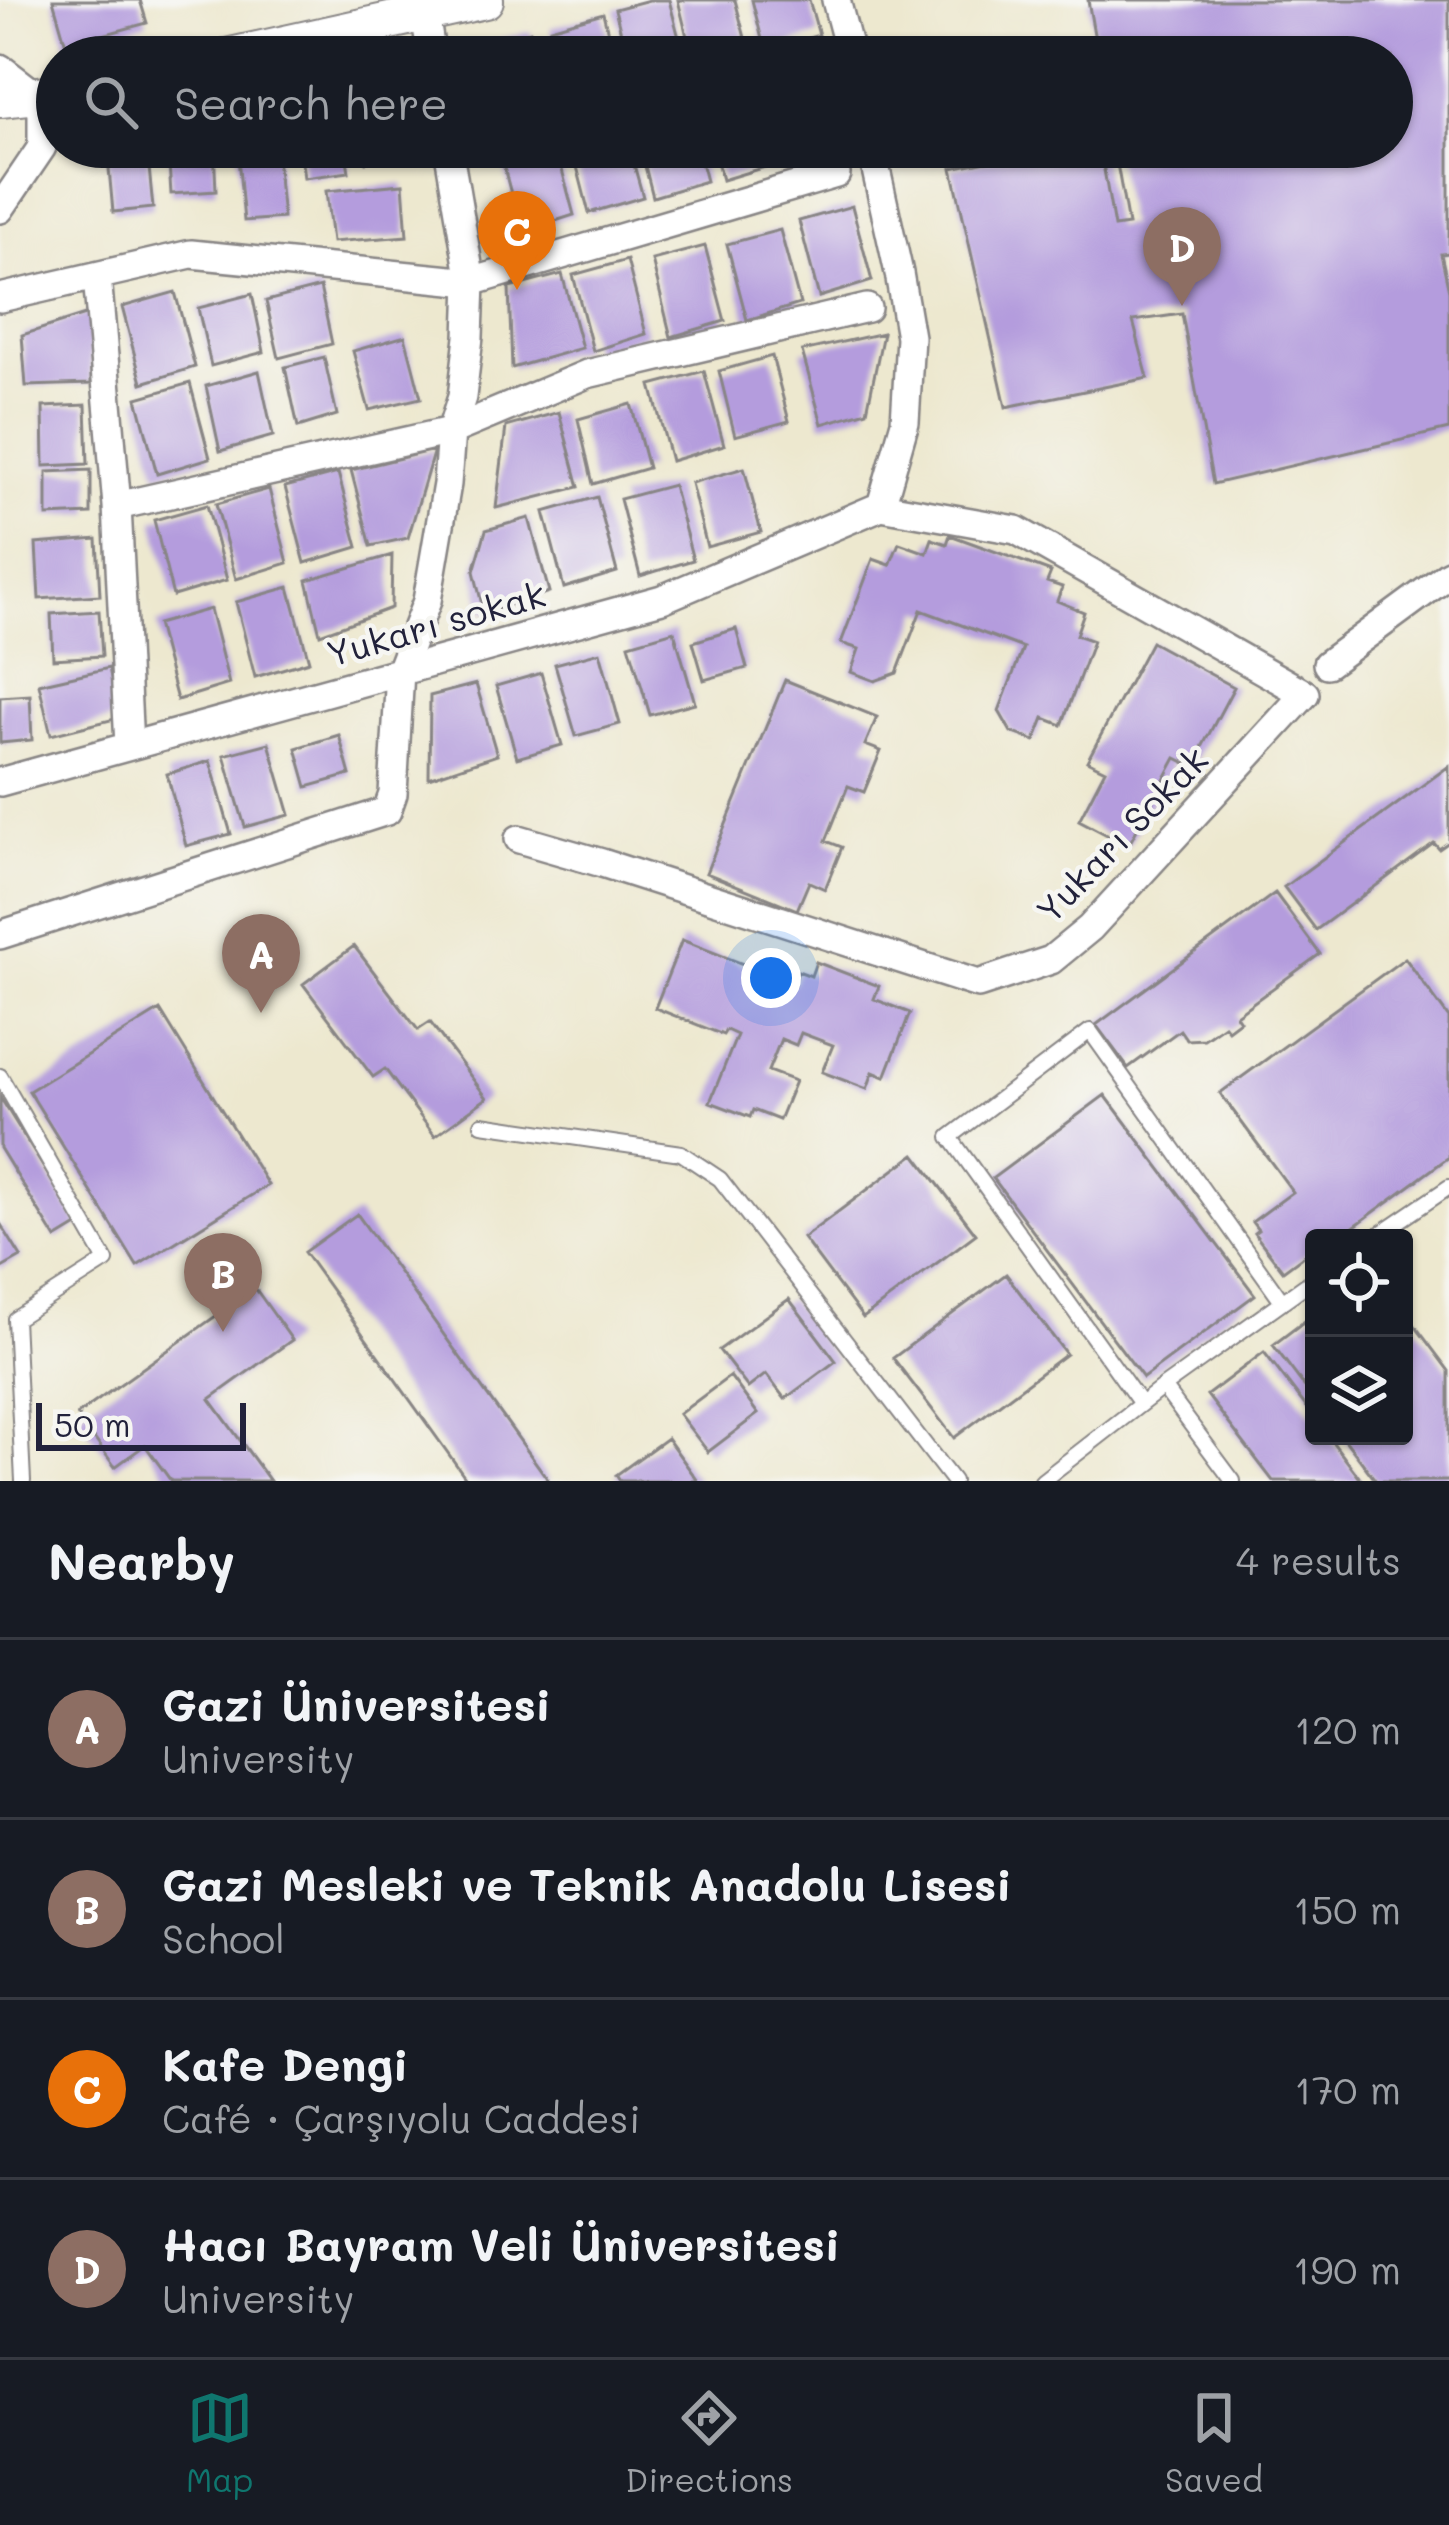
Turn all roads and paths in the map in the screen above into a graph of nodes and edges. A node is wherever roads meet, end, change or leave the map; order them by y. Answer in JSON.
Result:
{"nodes":[{"id":1,"x":484,"y":0,"type":"edge"},
{"id":2,"x":836,"y":0,"type":"edge"},
{"id":3,"x":425,"y":15,"type":"junction"},
{"id":4,"x":326,"y":36,"type":"edge"},
{"id":5,"x":428,"y":36,"type":"edge"},
{"id":6,"x":845,"y":36,"type":"edge"},
{"id":7,"x":0,"y":68,"type":"edge"},
{"id":8,"x":36,"y":89,"type":"edge"},
{"id":9,"x":36,"y":96,"type":"edge"},
{"id":10,"x":0,"y":99,"type":"edge"},
{"id":11,"x":36,"y":156,"type":"edge"},
{"id":12,"x":452,"y":168,"type":"edge"},
{"id":13,"x":876,"y":168,"type":"edge"},
{"id":14,"x":836,"y":174,"type":"dead end"},
{"id":15,"x":0,"y":209,"type":"edge"},
{"id":16,"x":97,"y":276,"type":"junction"},
{"id":17,"x":471,"y":282,"type":"junction"},
{"id":18,"x":0,"y":298,"type":"edge"},
{"id":19,"x":867,"y":308,"type":"dead end"},
{"id":20,"x":451,"y":431,"type":"junction"},
{"id":21,"x":117,"y":506,"type":"junction"},
{"id":22,"x":881,"y":506,"type":"junction"},
{"id":23,"x":1449,"y":574,"type":"edge"},
{"id":24,"x":1327,"y":664,"type":"dead end"},
{"id":25,"x":400,"y":671,"type":"junction"},
{"id":26,"x":129,"y":746,"type":"junction"},
{"id":27,"x":0,"y":782,"type":"edge"},
{"id":28,"x":519,"y":839,"type":"dead end"},
{"id":29,"x":0,"y":935,"type":"edge"},
{"id":30,"x":0,"y":1076,"type":"edge"},
{"id":31,"x":482,"y":1124,"type":"dead end"},
{"id":32,"x":1449,"y":1186,"type":"edge"},
{"id":33,"x":1387,"y":1229,"type":"edge"},
{"id":34,"x":1305,"y":1285,"type":"edge"},
{"id":35,"x":1282,"y":1301,"type":"junction"},
{"id":36,"x":1163,"y":1387,"type":"junction"},
{"id":37,"x":1141,"y":1404,"type":"junction"},
{"id":38,"x":23,"y":1481,"type":"edge"},
{"id":39,"x":953,"y":1481,"type":"edge"},
{"id":40,"x":1042,"y":1481,"type":"edge"},
{"id":41,"x":1234,"y":1481,"type":"edge"}],
"edges":[{"from":1,"to":3,"type":"main road"},
{"from":2,"to":6,"type":"street"},
{"from":3,"to":4,"type":"main road"},
{"from":3,"to":5,"type":"street"},
{"from":7,"to":8,"type":"street"},
{"from":9,"to":10,"type":"main road"},
{"from":11,"to":15,"type":"street"},
{"from":12,"to":17,"type":"street"},
{"from":13,"to":22,"type":"street"},
{"from":14,"to":17,"type":"street"},
{"from":16,"to":17,"type":"street"},
{"from":16,"to":18,"type":"street"},
{"from":16,"to":21,"type":"street"},
{"from":17,"to":20,"type":"street"},
{"from":19,"to":20,"type":"street"},
{"from":20,"to":21,"type":"street"},
{"from":20,"to":25,"type":"street"},
{"from":21,"to":26,"type":"street"},
{"from":22,"to":25,"type":"street","name":"Yukarı sokak"},
{"from":22,"to":28,"type":"street","name":"Yukarı Sokak"},
{"from":23,"to":24,"type":"street"},
{"from":25,"to":26,"type":"street","name":"Yukarı sokak"},
{"from":25,"to":29,"type":"street"},
{"from":26,"to":27,"type":"street","name":"Yukarı sokak"},
{"from":30,"to":38,"type":"lane"},
{"from":31,"to":39,"type":"lane"},
{"from":32,"to":33,"type":"lane"},
{"from":34,"to":35,"type":"lane"},
{"from":35,"to":36,"type":"lane"},
{"from":35,"to":37,"type":"lane"},
{"from":36,"to":37,"type":"lane"},
{"from":36,"to":41,"type":"lane"},
{"from":37,"to":40,"type":"lane"}]}
